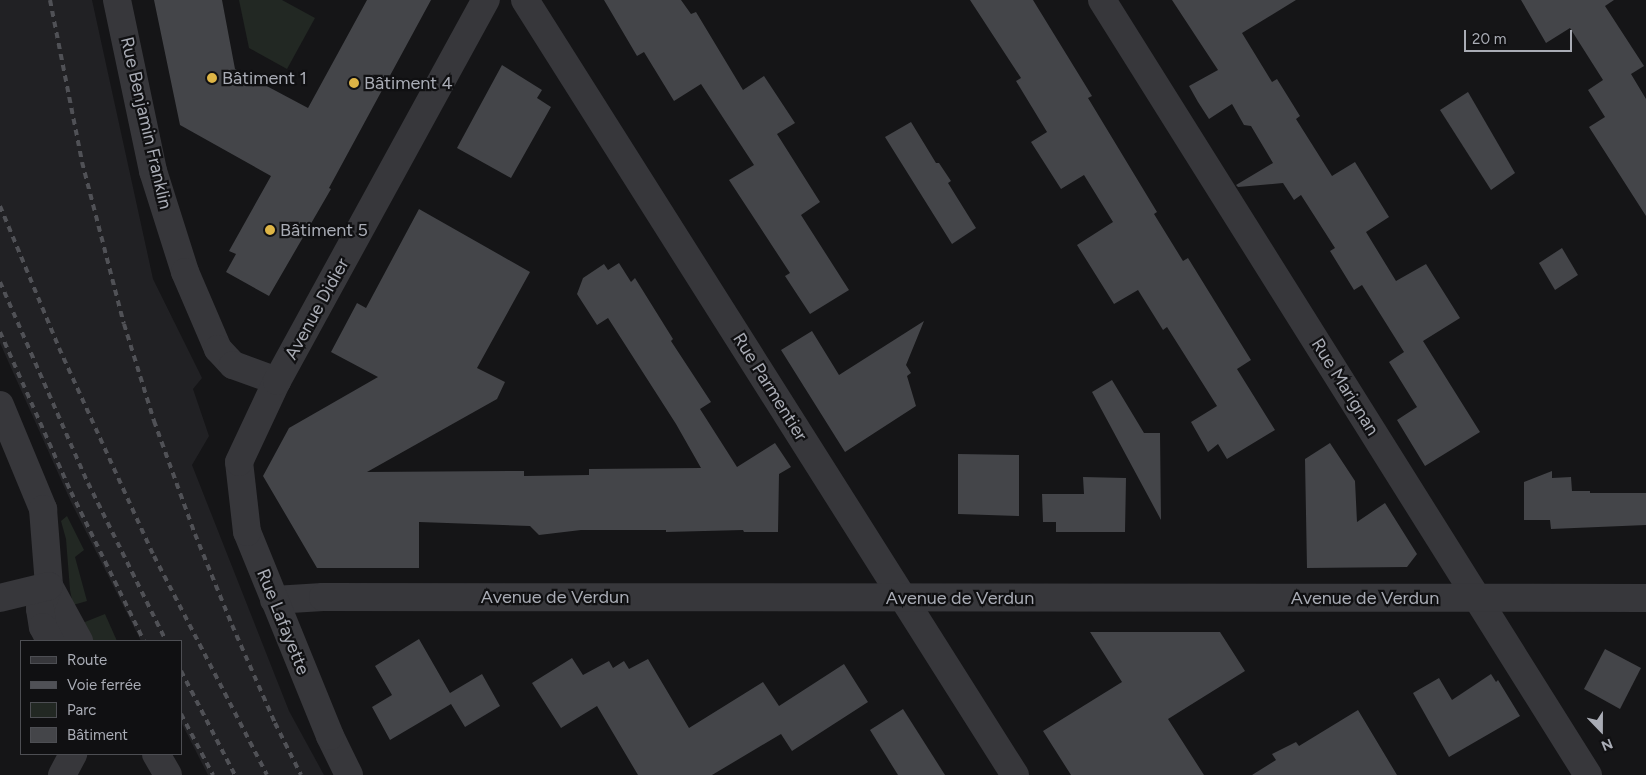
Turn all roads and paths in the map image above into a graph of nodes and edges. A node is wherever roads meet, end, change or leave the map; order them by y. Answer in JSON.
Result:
{"nodes":[{"id":1,"x":117,"y":0,"type":"edge"},
{"id":2,"x":486,"y":0,"type":"edge"},
{"id":3,"x":525,"y":0,"type":"edge"},
{"id":4,"x":1102,"y":0,"type":"edge"},
{"id":5,"x":277,"y":381,"type":"junction"},
{"id":6,"x":0,"y":405,"type":"edge"},
{"id":7,"x":239,"y":462,"type":"joint"},
{"id":8,"x":50,"y":586,"type":"junction"},
{"id":9,"x":0,"y":598,"type":"edge"},
{"id":10,"x":904,"y":598,"type":"junction"},
{"id":11,"x":1477,"y":598,"type":"junction"},
{"id":12,"x":1646,"y":598,"type":"edge"},
{"id":13,"x":274,"y":600,"type":"junction"},
{"id":14,"x":50,"y":640,"type":"edge"},
{"id":15,"x":78,"y":640,"type":"edge"},
{"id":16,"x":72,"y":755,"type":"edge"},
{"id":17,"x":157,"y":755,"type":"edge"},
{"id":18,"x":62,"y":775,"type":"edge"},
{"id":19,"x":168,"y":775,"type":"edge"},
{"id":20,"x":349,"y":775,"type":"edge"},
{"id":21,"x":1014,"y":775,"type":"edge"},
{"id":22,"x":1588,"y":775,"type":"edge"}],
"edges":[{"from":1,"to":5,"type":"street","name":"Rue Benjamin Franklin"},
{"from":2,"to":5,"type":"street","name":"Avenue Didier"},
{"from":3,"to":10,"type":"street","name":"Rue Parmentier"},
{"from":4,"to":11,"type":"street","name":"Rue Marignan"},
{"from":5,"to":7,"type":"street","name":"Avenue Didier"},
{"from":6,"to":8,"type":"street"},
{"from":7,"to":13,"type":"street","name":"Rue Lafayette"},
{"from":8,"to":9,"type":"street"},
{"from":8,"to":14,"type":"street"},
{"from":8,"to":15,"type":"street"},
{"from":10,"to":11,"type":"street","name":"Avenue de Verdun"},
{"from":10,"to":13,"type":"street","name":"Avenue de Verdun"},
{"from":10,"to":21,"type":"street","name":"Rue Parmentier"},
{"from":11,"to":12,"type":"street","name":"Avenue de Verdun"},
{"from":11,"to":22,"type":"street","name":"Rue Marignan"},
{"from":13,"to":20,"type":"street","name":"Rue Lafayette"},
{"from":16,"to":18,"type":"street"},
{"from":17,"to":19,"type":"street"}]}
